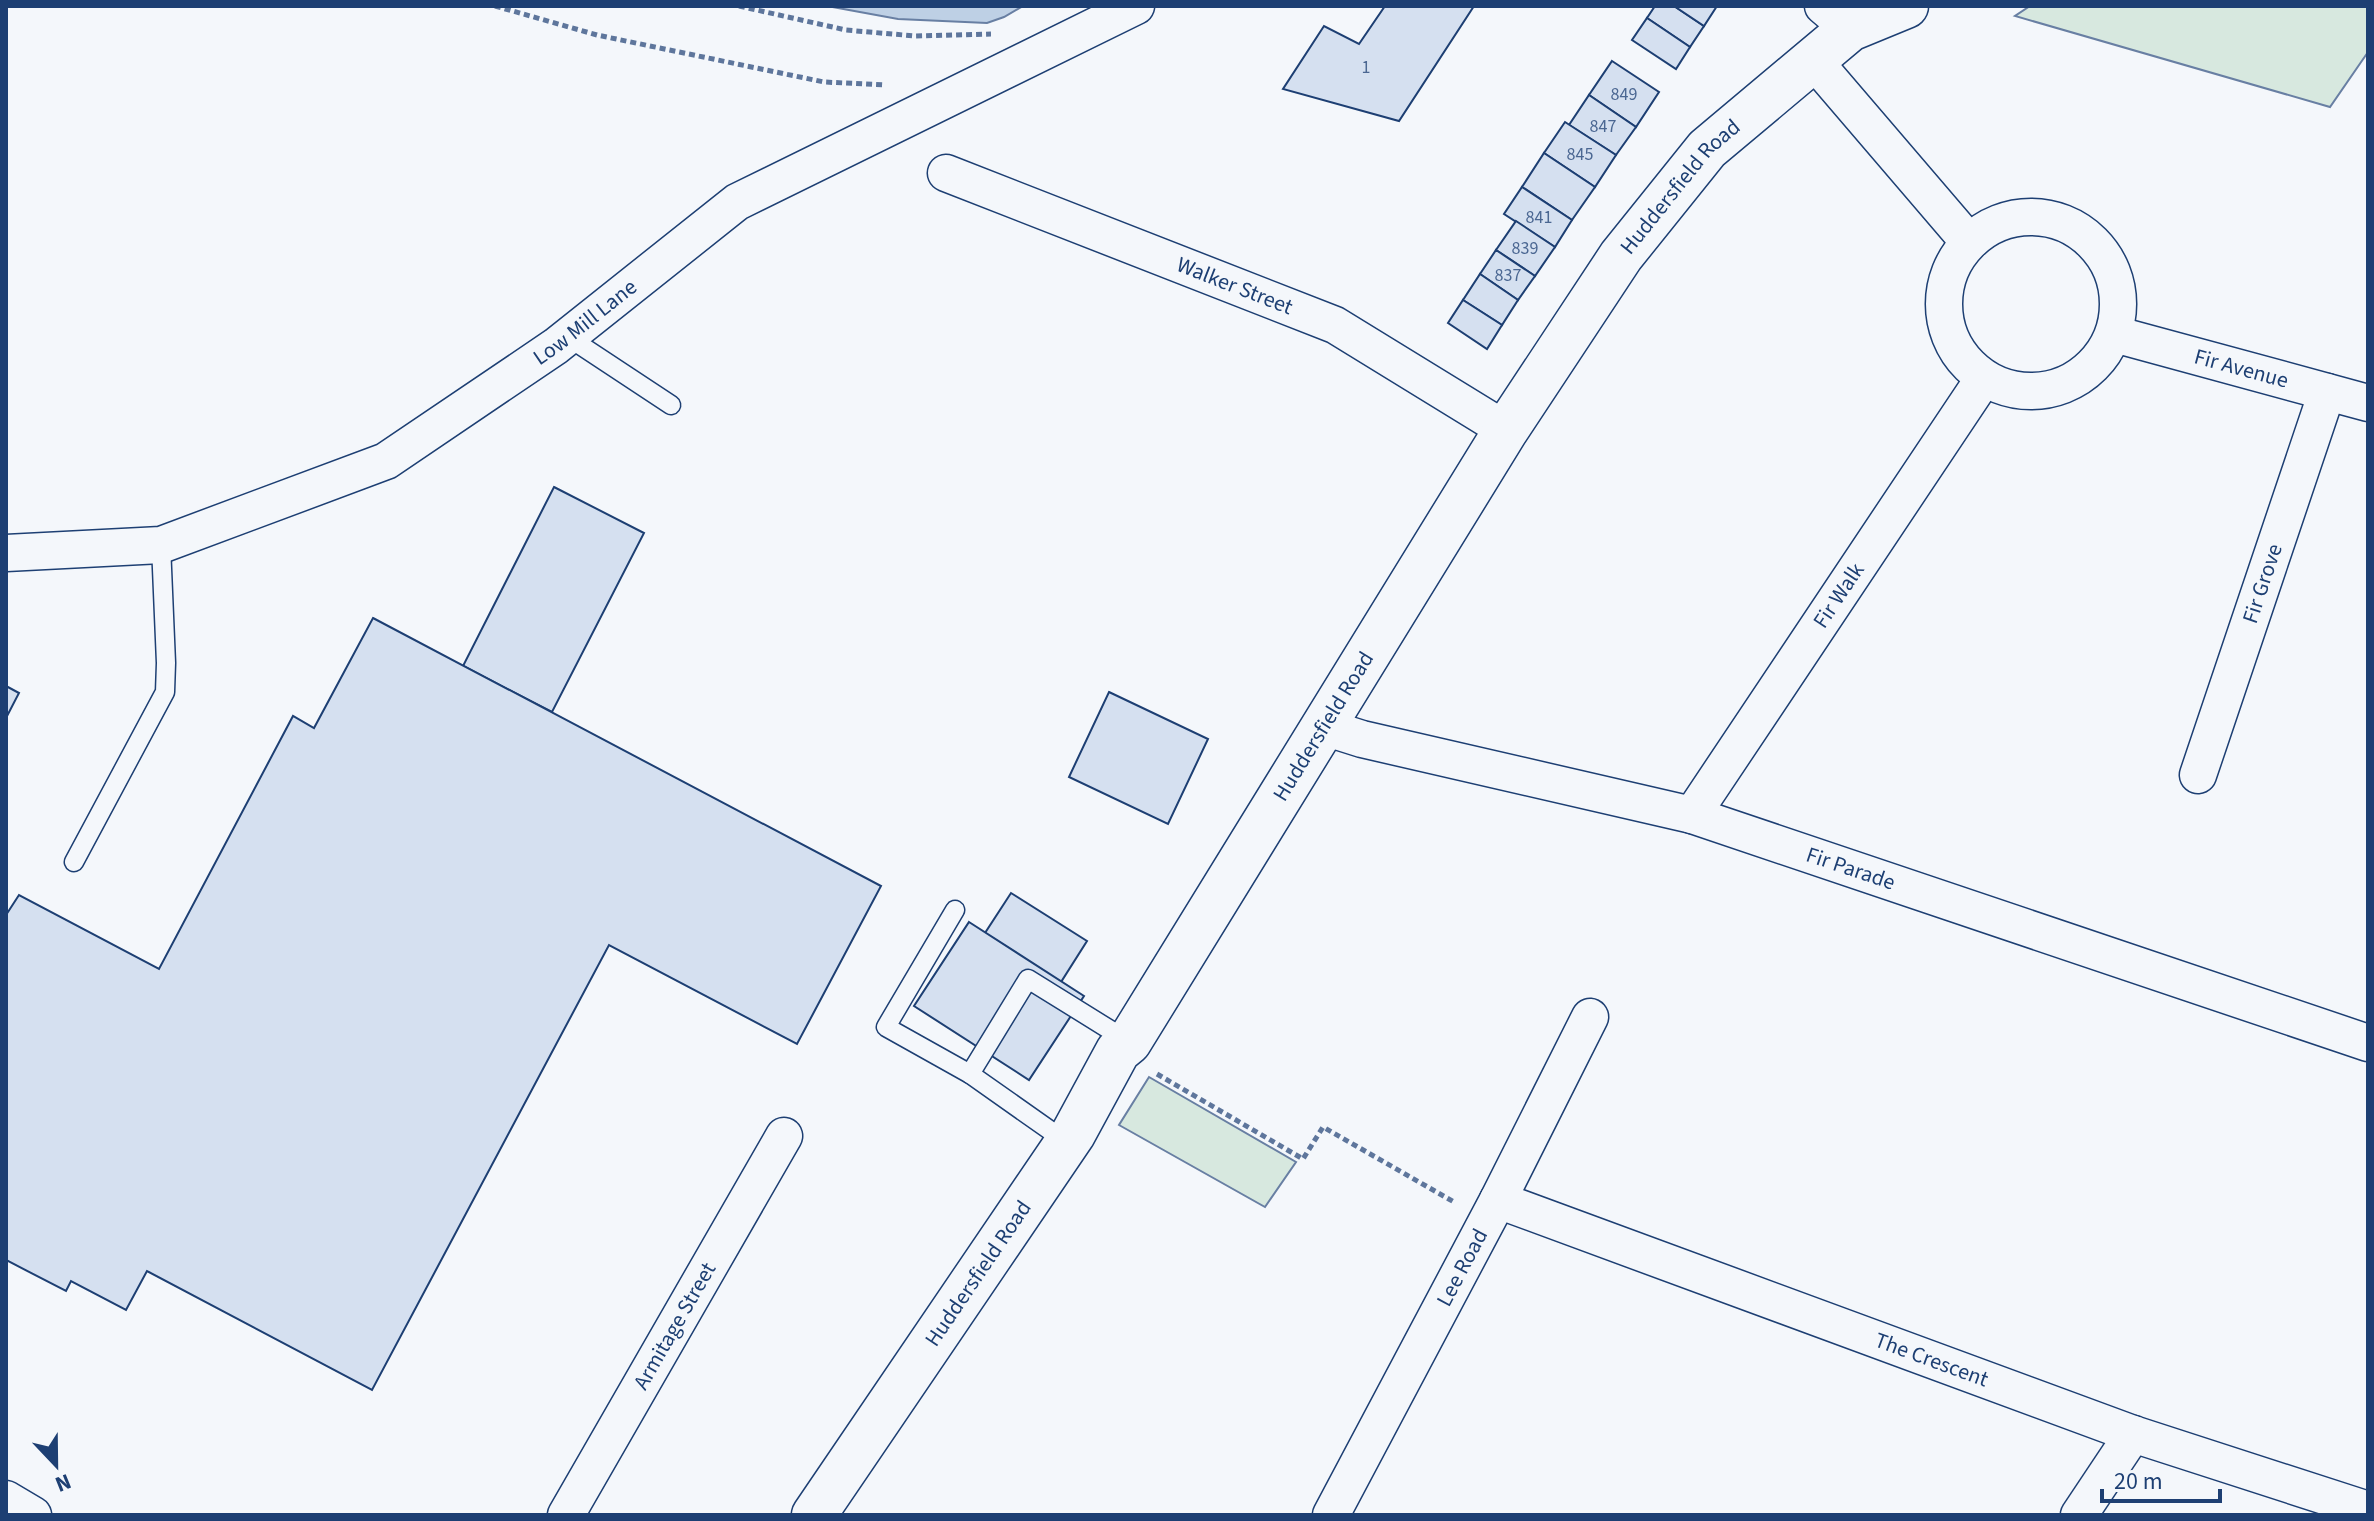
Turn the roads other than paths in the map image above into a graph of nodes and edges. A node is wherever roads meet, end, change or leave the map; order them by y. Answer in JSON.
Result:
{"nodes":[{"id":1,"x":1136,"y":6,"type":"edge"},
{"id":2,"x":1906,"y":6,"type":"edge"},
{"id":3,"x":1836,"y":18,"type":"edge"},
{"id":4,"x":1814,"y":61,"type":"junction"},
{"id":5,"x":946,"y":173,"type":"dead end"},
{"id":6,"x":1969,"y":242,"type":"junction"},
{"id":7,"x":2114,"y":334,"type":"junction"},
{"id":8,"x":568,"y":337,"type":"junction"},
{"id":9,"x":1984,"y":378,"type":"junction"},
{"id":10,"x":2327,"y":392,"type":"junction"},
{"id":11,"x":2368,"y":403,"type":"edge"},
{"id":12,"x":671,"y":405,"type":"dead end"},
{"id":13,"x":1506,"y":430,"type":"junction"},
{"id":14,"x":161,"y":545,"type":"junction"},
{"id":15,"x":6,"y":553,"type":"edge"},
{"id":16,"x":1324,"y":727,"type":"junction"},
{"id":17,"x":2198,"y":775,"type":"dead end"},
{"id":18,"x":1692,"y":815,"type":"junction"},
{"id":19,"x":74,"y":862,"type":"dead end"},
{"id":20,"x":955,"y":910,"type":"dead end"},
{"id":21,"x":1590,"y":1017,"type":"dead end"},
{"id":22,"x":2368,"y":1043,"type":"edge"},
{"id":23,"x":1124,"y":1046,"type":"junction"},
{"id":24,"x":970,"y":1074,"type":"junction"},
{"id":25,"x":784,"y":1136,"type":"dead end"},
{"id":26,"x":1068,"y":1143,"type":"junction"},
{"id":27,"x":1492,"y":1210,"type":"junction"},
{"id":28,"x":2133,"y":1434,"type":"junction"},
{"id":29,"x":6,"y":1499,"type":"edge"},
{"id":30,"x":2368,"y":1510,"type":"edge"},
{"id":31,"x":33,"y":1515,"type":"edge"},
{"id":32,"x":566,"y":1515,"type":"edge"},
{"id":33,"x":814,"y":1515,"type":"edge"},
{"id":34,"x":1331,"y":1515,"type":"edge"},
{"id":35,"x":2079,"y":1515,"type":"edge"}],
"edges":[{"from":1,"to":8,"type":"street","name":"Low Mill Lane"},
{"from":2,"to":3,"type":"highway","name":"Huddersfield Road"},
{"from":3,"to":4,"type":"highway","name":"Huddersfield Road"},
{"from":4,"to":6,"type":"street"},
{"from":4,"to":13,"type":"highway","name":"Huddersfield Road"},
{"from":5,"to":13,"type":"street","name":"Walker Street"},
{"from":6,"to":7,"type":"street"},
{"from":6,"to":9,"type":"street"},
{"from":7,"to":9,"type":"street"},
{"from":7,"to":10,"type":"street","name":"Fir Avenue"},
{"from":8,"to":12,"type":"lane"},
{"from":8,"to":14,"type":"street","name":"Low Mill Lane"},
{"from":9,"to":18,"type":"street","name":"Fir Walk"},
{"from":10,"to":11,"type":"street","name":"Fir Avenue"},
{"from":10,"to":17,"type":"street","name":"Fir Grove"},
{"from":13,"to":16,"type":"highway","name":"Huddersfield Road"},
{"from":14,"to":15,"type":"street","name":"Low Mill Lane"},
{"from":14,"to":19,"type":"lane"},
{"from":16,"to":18,"type":"street","name":"Fir Parade"},
{"from":16,"to":23,"type":"highway","name":"Huddersfield Road"},
{"from":18,"to":22,"type":"street","name":"Fir Parade"},
{"from":20,"to":24,"type":"lane"},
{"from":21,"to":27,"type":"street","name":"Lee Road"},
{"from":23,"to":24,"type":"lane"},
{"from":23,"to":26,"type":"highway","name":"Huddersfield Road"},
{"from":24,"to":26,"type":"lane"},
{"from":25,"to":32,"type":"street","name":"Armitage Street"},
{"from":26,"to":33,"type":"highway","name":"Huddersfield Road"},
{"from":27,"to":28,"type":"street","name":"The Crescent"},
{"from":27,"to":34,"type":"street","name":"Lee Road"},
{"from":28,"to":30,"type":"street","name":"The Crescent"},
{"from":28,"to":35,"type":"street"},
{"from":29,"to":31,"type":"street"}]}
